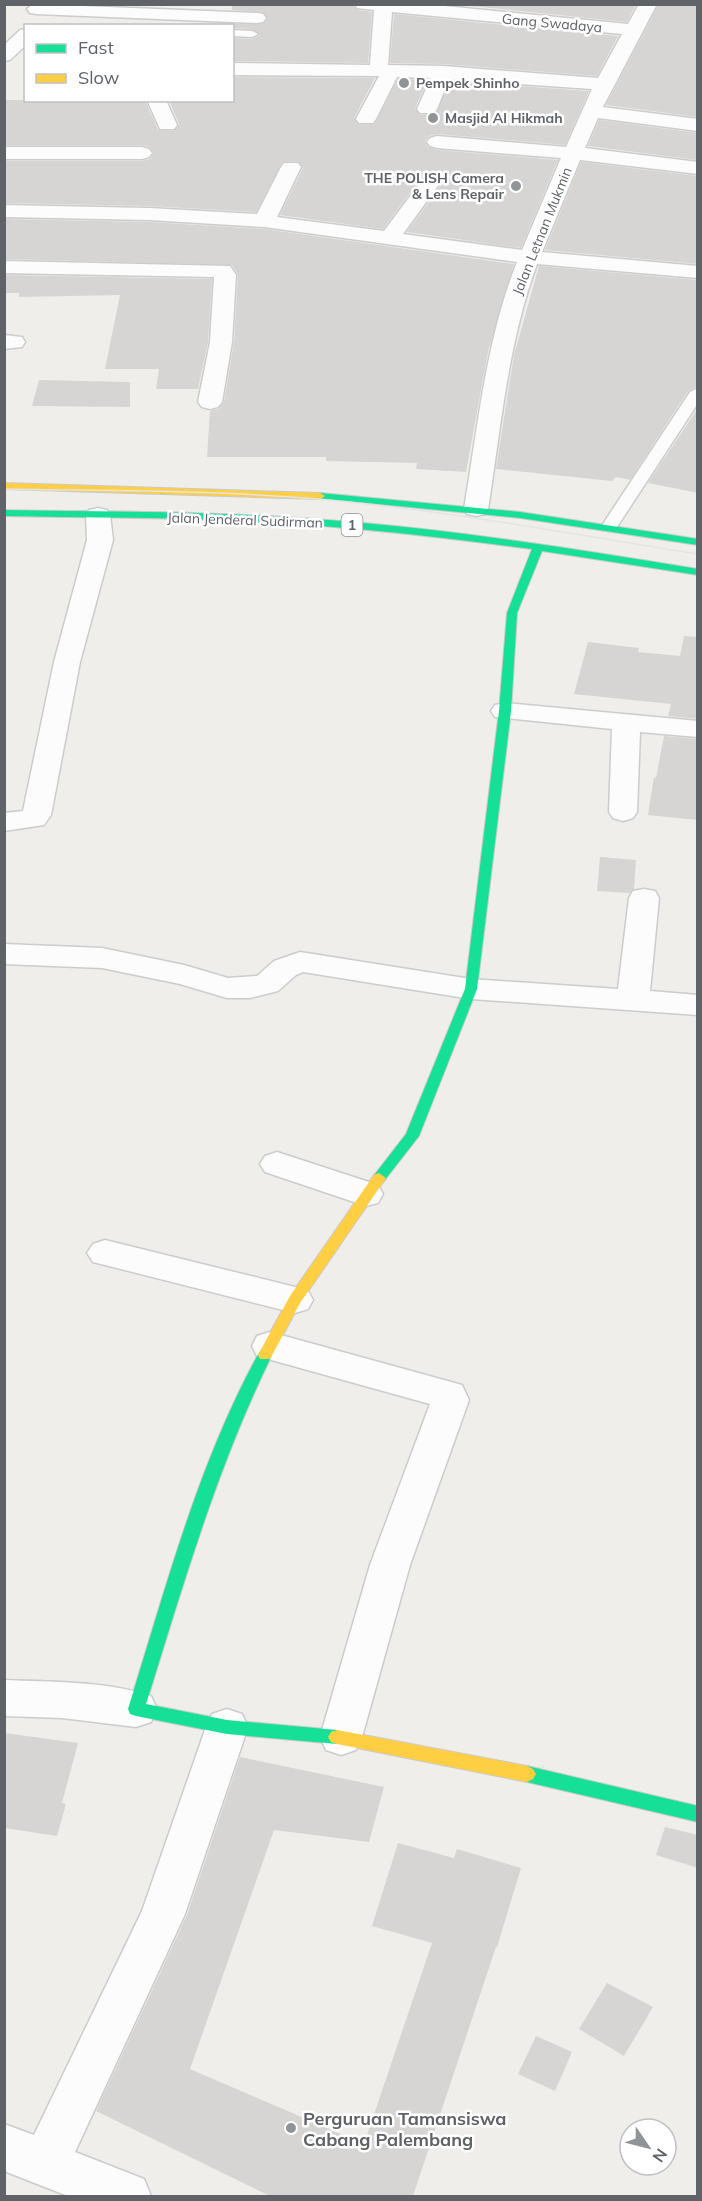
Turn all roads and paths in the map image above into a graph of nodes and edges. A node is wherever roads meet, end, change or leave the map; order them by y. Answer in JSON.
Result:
{"nodes":[{"id":1,"x":363,"y":4,"type":"edge"},
{"id":2,"x":648,"y":4,"type":"edge"},
{"id":3,"x":383,"y":8,"type":"junction"},
{"id":4,"x":454,"y":9,"type":"edge"},
{"id":5,"x":34,"y":13,"type":"edge"},
{"id":6,"x":258,"y":19,"type":"edge"},
{"id":7,"x":634,"y":30,"type":"junction"},
{"id":8,"x":234,"y":32,"type":"edge"},
{"id":9,"x":239,"y":69,"type":"edge"},
{"id":10,"x":385,"y":70,"type":"junction"},
{"id":11,"x":443,"y":72,"type":"junction"},
{"id":12,"x":604,"y":84,"type":"junction"},
{"id":13,"x":157,"y":102,"type":"edge"},
{"id":14,"x":427,"y":109,"type":"dead end"},
{"id":15,"x":592,"y":111,"type":"junction"},
{"id":16,"x":366,"y":119,"type":"dead end"},
{"id":17,"x":166,"y":125,"type":"dead end"},
{"id":18,"x":698,"y":125,"type":"edge"},
{"id":19,"x":437,"y":142,"type":"dead end"},
{"id":20,"x":4,"y":153,"type":"edge"},
{"id":21,"x":142,"y":153,"type":"dead end"},
{"id":22,"x":573,"y":153,"type":"junction"},
{"id":23,"x":291,"y":168,"type":"dead end"},
{"id":24,"x":698,"y":168,"type":"edge"},
{"id":25,"x":433,"y":178,"type":"dead end"},
{"id":26,"x":4,"y":211,"type":"edge"},
{"id":27,"x":254,"y":221,"type":"junction"},
{"id":28,"x":389,"y":238,"type":"junction"},
{"id":29,"x":230,"y":241,"type":"dead end"},
{"id":30,"x":528,"y":257,"type":"junction"},
{"id":31,"x":4,"y":267,"type":"edge"},
{"id":32,"x":698,"y":272,"type":"edge"},
{"id":33,"x":697,"y":392,"type":"edge"},
{"id":34,"x":210,"y":402,"type":"dead end"},
{"id":35,"x":4,"y":486,"type":"edge"},
{"id":36,"x":476,"y":509,"type":"junction"},
{"id":37,"x":4,"y":513,"type":"edge"},
{"id":38,"x":98,"y":515,"type":"junction"},
{"id":39,"x":609,"y":527,"type":"junction"},
{"id":40,"x":698,"y":542,"type":"edge"},
{"id":41,"x":539,"y":546,"type":"junction"},
{"id":42,"x":698,"y":572,"type":"edge"},
{"id":43,"x":505,"y":711,"type":"junction"},
{"id":44,"x":626,"y":723,"type":"junction"},
{"id":45,"x":698,"y":729,"type":"edge"},
{"id":46,"x":623,"y":812,"type":"dead end"},
{"id":47,"x":4,"y":822,"type":"edge"},
{"id":48,"x":644,"y":898,"type":"dead end"},
{"id":49,"x":4,"y":954,"type":"edge"},
{"id":50,"x":471,"y":989,"type":"junction"},
{"id":51,"x":633,"y":1000,"type":"junction"},
{"id":52,"x":698,"y":1005,"type":"edge"},
{"id":53,"x":277,"y":1164,"type":"dead end"},
{"id":54,"x":366,"y":1194,"type":"junction"},
{"id":55,"x":105,"y":1253,"type":"dead end"},
{"id":56,"x":295,"y":1300,"type":"junction"},
{"id":57,"x":270,"y":1346,"type":"junction"},
{"id":58,"x":4,"y":1698,"type":"edge"},
{"id":59,"x":136,"y":1709,"type":"junction"},
{"id":60,"x":228,"y":1727,"type":"junction"},
{"id":61,"x":341,"y":1737,"type":"junction"},
{"id":62,"x":698,"y":1814,"type":"edge"},
{"id":63,"x":25,"y":2156,"type":"edge"},
{"id":64,"x":110,"y":2193,"type":"edge"}],
"edges":[{"from":1,"to":3,"type":"street","name":"Gang Swadaya"},
{"from":2,"to":7,"type":"street","name":"Jalan Letnan Mukmin"},
{"from":3,"to":4,"type":"street","name":"Gang Swadaya"},
{"from":3,"to":10,"type":"street"},
{"from":4,"to":7,"type":"street","name":"Gang Swadaya"},
{"from":5,"to":6,"type":"street"},
{"from":6,"to":8,"type":"lane"},
{"from":6,"to":9,"type":"street"},
{"from":7,"to":12,"type":"street","name":"Jalan Letnan Mukmin"},
{"from":9,"to":10,"type":"street"},
{"from":10,"to":11,"type":"street"},
{"from":10,"to":16,"type":"street"},
{"from":11,"to":12,"type":"street"},
{"from":11,"to":14,"type":"street"},
{"from":12,"to":15,"type":"street","name":"Jalan Letnan Mukmin"},
{"from":13,"to":17,"type":"street"},
{"from":15,"to":18,"type":"street"},
{"from":15,"to":22,"type":"street","name":"Jalan Letnan Mukmin"},
{"from":19,"to":22,"type":"street"},
{"from":20,"to":21,"type":"street"},
{"from":22,"to":24,"type":"street"},
{"from":22,"to":30,"type":"street","name":"Jalan Letnan Mukmin"},
{"from":23,"to":27,"type":"street"},
{"from":25,"to":28,"type":"street"},
{"from":26,"to":27,"type":"street"},
{"from":27,"to":28,"type":"street"},
{"from":27,"to":29,"type":"street"},
{"from":28,"to":30,"type":"street"},
{"from":30,"to":32,"type":"street"},
{"from":30,"to":36,"type":"street","name":"Jalan Letnan Mukmin"},
{"from":31,"to":34,"type":"street"},
{"from":33,"to":39,"type":"lane"},
{"from":35,"to":36,"type":"main road","name":"Jalan Jenderal Sudirman","number":"1"},
{"from":36,"to":39,"type":"main road","name":"Jalan Jenderal Sudirman","number":"1"},
{"from":37,"to":38,"type":"main road","name":"Jalan Jenderal Sudirman","number":"1"},
{"from":38,"to":41,"type":"main road","name":"Jalan Jenderal Sudirman","number":"1"},
{"from":38,"to":47,"type":"street"},
{"from":39,"to":40,"type":"main road","name":"Jalan Jenderal Sudirman","number":"1"},
{"from":41,"to":42,"type":"main road","name":"Jalan Jenderal Sudirman","number":"1"},
{"from":41,"to":43,"type":"main road"},
{"from":43,"to":44,"type":"street"},
{"from":43,"to":50,"type":"main road"},
{"from":44,"to":45,"type":"street"},
{"from":44,"to":46,"type":"street"},
{"from":48,"to":51,"type":"street"},
{"from":49,"to":50,"type":"street"},
{"from":50,"to":51,"type":"street"},
{"from":50,"to":54,"type":"main road"},
{"from":51,"to":52,"type":"street"},
{"from":53,"to":54,"type":"street"},
{"from":54,"to":56,"type":"main road"},
{"from":55,"to":56,"type":"street"},
{"from":56,"to":57,"type":"main road"},
{"from":57,"to":59,"type":"main road"},
{"from":57,"to":61,"type":"street"},
{"from":58,"to":59,"type":"street"},
{"from":59,"to":60,"type":"main road"},
{"from":60,"to":61,"type":"main road"},
{"from":60,"to":63,"type":"street"},
{"from":61,"to":62,"type":"main road"},
{"from":63,"to":64,"type":"street"}]}
